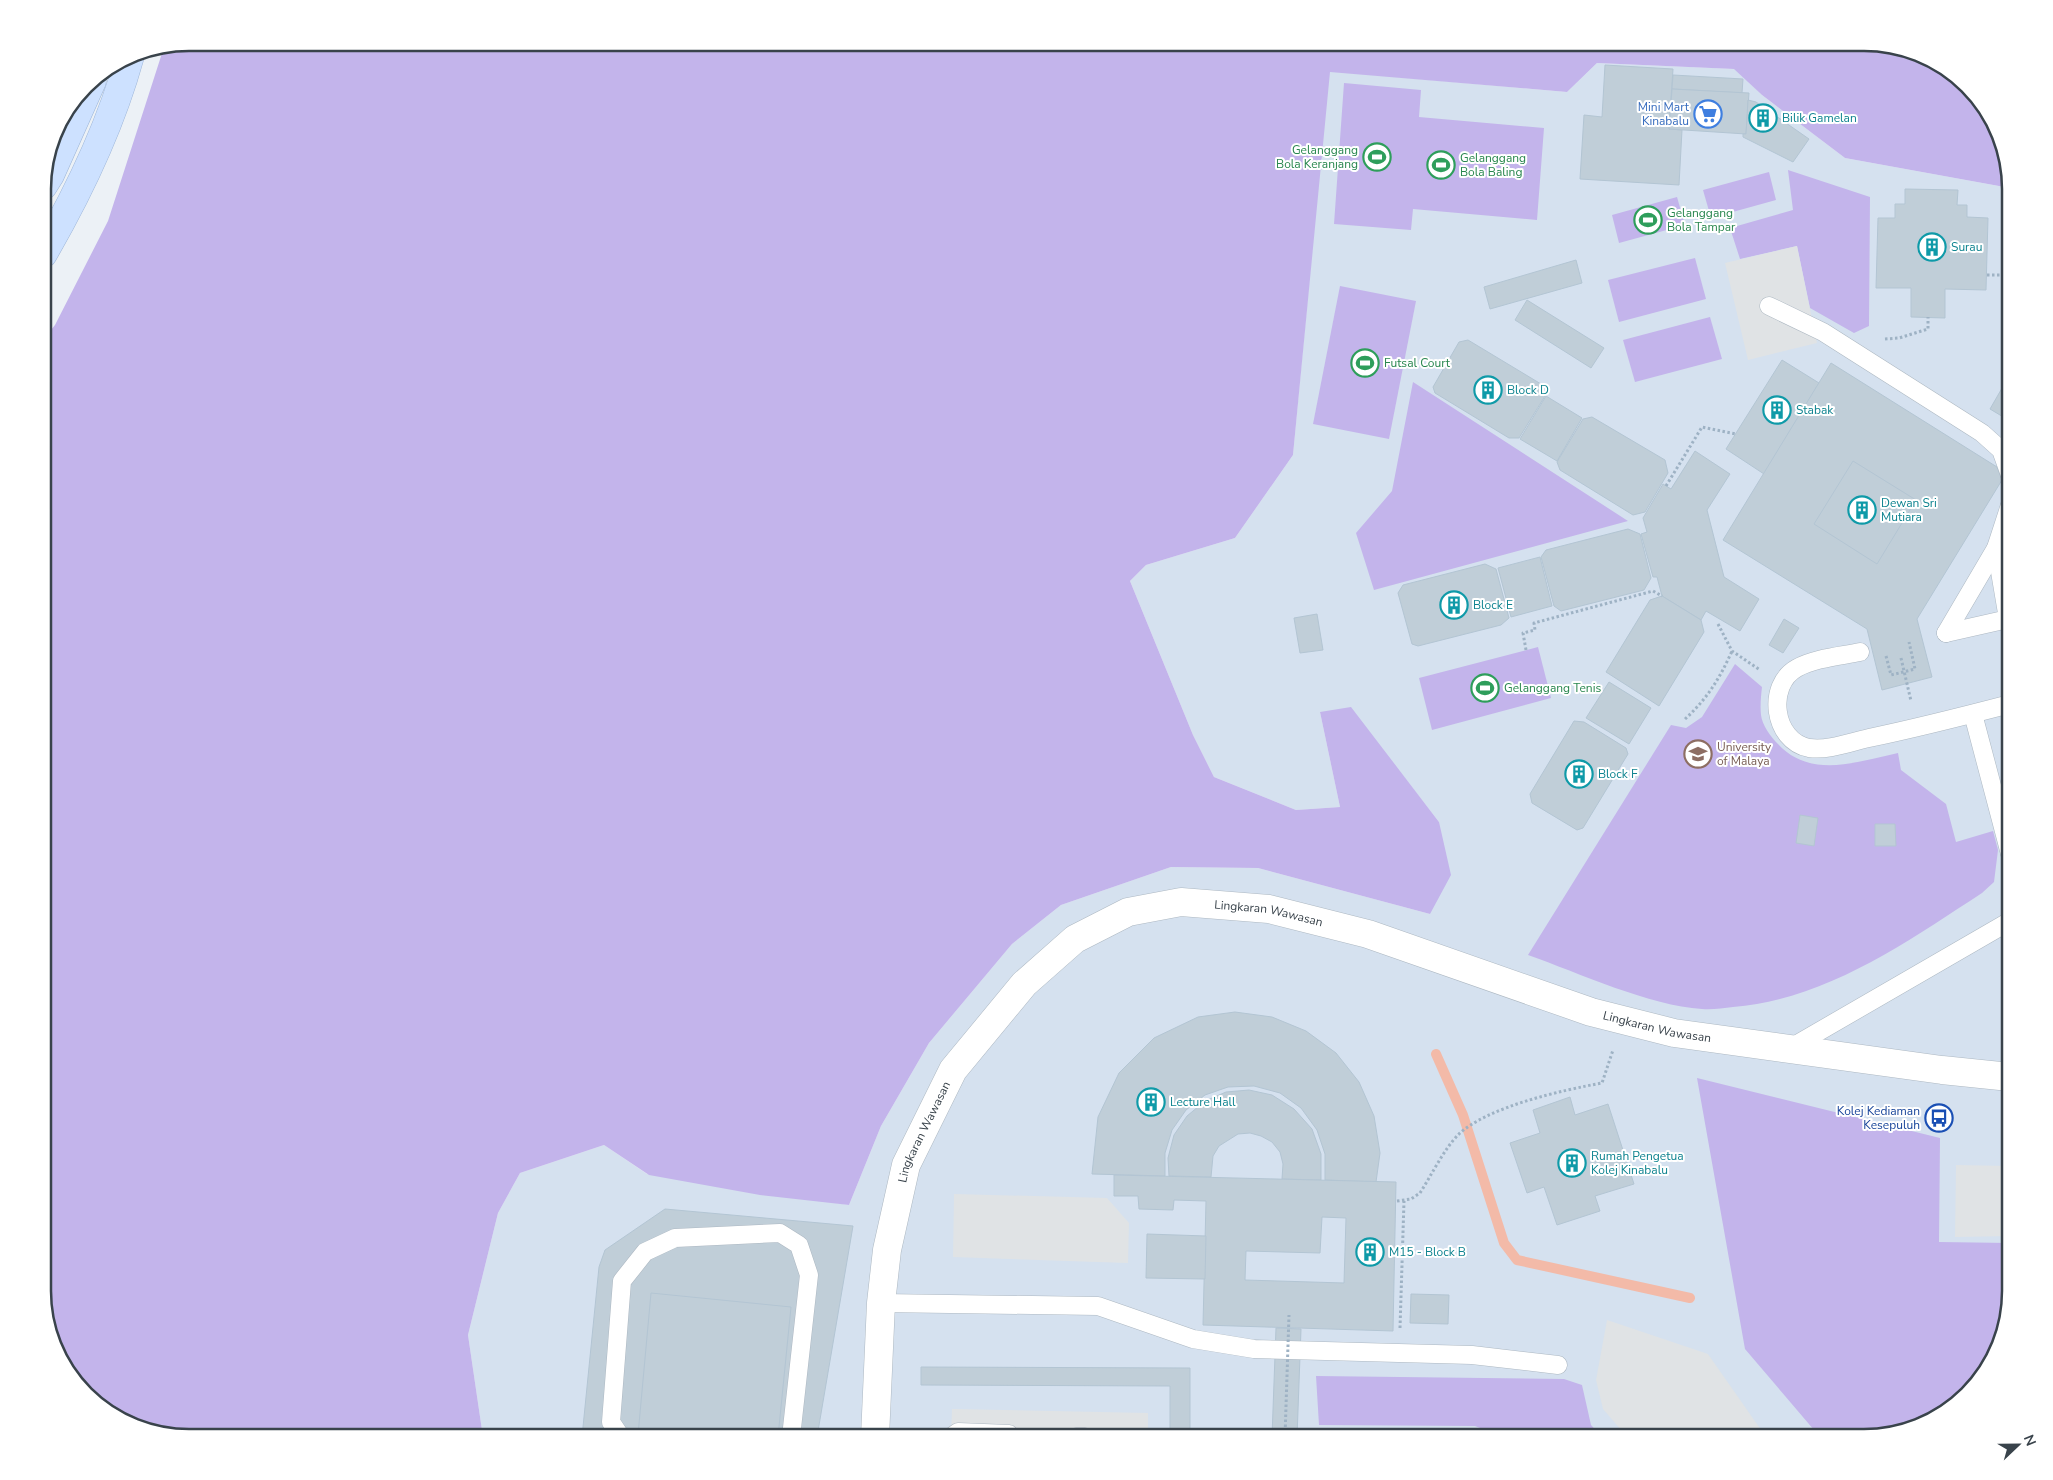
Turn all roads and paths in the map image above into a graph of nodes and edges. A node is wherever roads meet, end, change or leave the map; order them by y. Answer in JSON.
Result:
{"nodes":[{"id":1,"x":127,"y":66,"type":"edge"},
{"id":2,"x":84,"y":100,"type":"edge"},
{"id":3,"x":52,"y":170,"type":"edge"},
{"id":4,"x":52,"y":239,"type":"edge"},
{"id":5,"x":1987,"y":275,"type":"dead end"},
{"id":6,"x":2002,"y":275,"type":"edge"},
{"id":7,"x":1768,"y":306,"type":"dead end"},
{"id":8,"x":1928,"y":317,"type":"dead end"},
{"id":9,"x":1871,"y":362,"type":"junction"},
{"id":10,"x":1736,"y":434,"type":"dead end"},
{"id":11,"x":2002,"y":453,"type":"edge"},
{"id":12,"x":1666,"y":486,"type":"dead end"},
{"id":13,"x":2002,"y":530,"type":"edge"},
{"id":14,"x":1996,"y":548,"type":"junction"},
{"id":15,"x":2002,"y":581,"type":"edge"},
{"id":16,"x":1662,"y":596,"type":"dead end"},
{"id":17,"x":2002,"y":621,"type":"edge"},
{"id":18,"x":1718,"y":624,"type":"dead end"},
{"id":19,"x":1908,"y":642,"type":"dead end"},
{"id":20,"x":1884,"y":647,"type":"dead end"},
{"id":21,"x":1526,"y":650,"type":"dead end"},
{"id":22,"x":1732,"y":651,"type":"junction"},
{"id":23,"x":1860,"y":652,"type":"dead end"},
{"id":24,"x":1901,"y":658,"type":"dead end"},
{"id":25,"x":1904,"y":672,"type":"junction"},
{"id":26,"x":1781,"y":684,"type":"junction"},
{"id":27,"x":1911,"y":699,"type":"dead end"},
{"id":28,"x":2002,"y":706,"type":"edge"},
{"id":29,"x":1973,"y":714,"type":"junction"},
{"id":30,"x":1685,"y":719,"type":"dead end"},
{"id":31,"x":2002,"y":824,"type":"edge"},
{"id":32,"x":2002,"y":926,"type":"edge"},
{"id":33,"x":1613,"y":1049,"type":"dead end"},
{"id":34,"x":1787,"y":1050,"type":"junction"},
{"id":35,"x":2002,"y":1075,"type":"edge"},
{"id":36,"x":1396,"y":1201,"type":"dead end"},
{"id":37,"x":1404,"y":1201,"type":"junction"},
{"id":38,"x":881,"y":1303,"type":"junction"},
{"id":39,"x":1289,"y":1315,"type":"dead end"},
{"id":40,"x":1400,"y":1353,"type":"junction"},
{"id":41,"x":1558,"y":1365,"type":"dead end"},
{"id":42,"x":615,"y":1429,"type":"edge"},
{"id":43,"x":792,"y":1429,"type":"edge"},
{"id":44,"x":875,"y":1429,"type":"edge"},
{"id":45,"x":1285,"y":1429,"type":"edge"}],
"edges":[{"from":1,"to":4,"type":"main road"},
{"from":2,"to":3,"type":"main road"},
{"from":5,"to":6,"type":"path"},
{"from":7,"to":9,"type":"lane"},
{"from":8,"to":9,"type":"path"},
{"from":9,"to":11,"type":"lane"},
{"from":10,"to":12,"type":"path"},
{"from":13,"to":14,"type":"lane"},
{"from":14,"to":15,"type":"lane"},
{"from":14,"to":17,"type":"lane"},
{"from":16,"to":21,"type":"path"},
{"from":18,"to":22,"type":"path"},
{"from":19,"to":25,"type":"path"},
{"from":20,"to":25,"type":"path"},
{"from":22,"to":26,"type":"path"},
{"from":22,"to":30,"type":"path"},
{"from":23,"to":26,"type":"lane"},
{"from":24,"to":25,"type":"path"},
{"from":25,"to":27,"type":"path"},
{"from":26,"to":29,"type":"lane"},
{"from":28,"to":29,"type":"lane"},
{"from":29,"to":31,"type":"lane"},
{"from":32,"to":34,"type":"lane"},
{"from":33,"to":37,"type":"path"},
{"from":34,"to":35,"type":"street","name":"Lingkaran Wawasan"},
{"from":34,"to":38,"type":"street","name":"Lingkaran Wawasan"},
{"from":36,"to":37,"type":"path"},
{"from":37,"to":40,"type":"path"},
{"from":38,"to":40,"type":"lane"},
{"from":38,"to":44,"type":"street","name":"Lingkaran Wawasan"},
{"from":39,"to":45,"type":"path","bridge":true},
{"from":40,"to":41,"type":"lane"},
{"from":42,"to":43,"type":"lane"}]}
